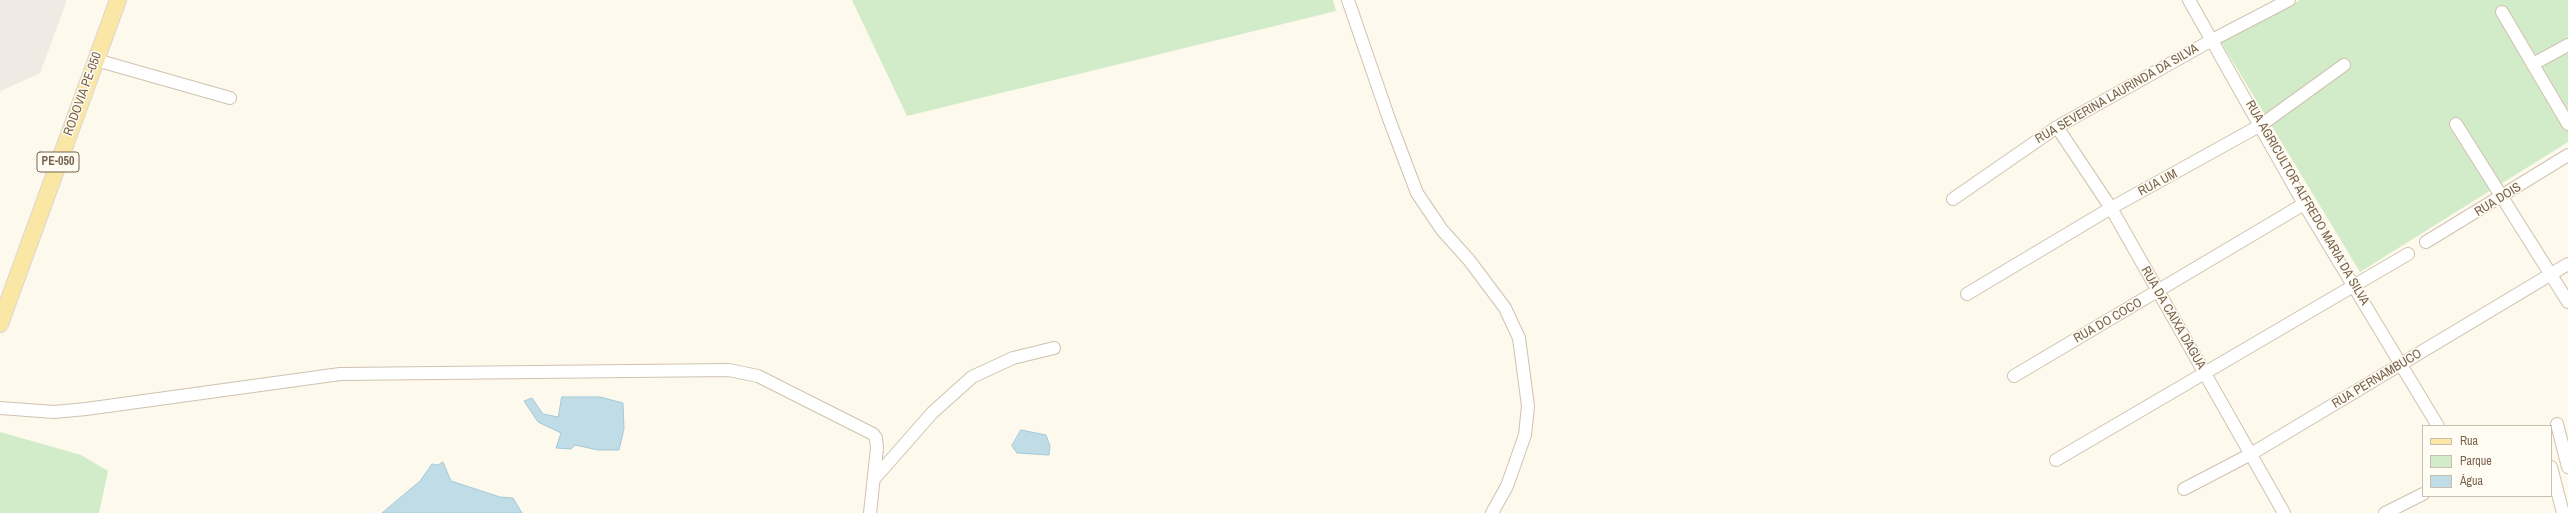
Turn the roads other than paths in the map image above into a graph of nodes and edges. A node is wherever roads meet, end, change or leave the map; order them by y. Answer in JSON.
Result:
{"nodes":[{"id":1,"x":118,"y":0,"type":"edge"},
{"id":2,"x":1348,"y":0,"type":"edge"},
{"id":3,"x":2189,"y":0,"type":"edge"},
{"id":4,"x":2289,"y":0,"type":"edge"},
{"id":5,"x":2274,"y":4,"type":"edge"},
{"id":6,"x":2502,"y":12,"type":"dead end"},
{"id":7,"x":2212,"y":40,"type":"junction"},
{"id":8,"x":2568,"y":45,"type":"edge"},
{"id":9,"x":96,"y":60,"type":"junction"},
{"id":10,"x":2533,"y":64,"type":"junction"},
{"id":11,"x":2344,"y":65,"type":"dead end"},
{"id":12,"x":230,"y":98,"type":"dead end"},
{"id":13,"x":2261,"y":124,"type":"junction"},
{"id":14,"x":2456,"y":124,"type":"dead end"},
{"id":15,"x":2568,"y":124,"type":"edge"},
{"id":16,"x":2057,"y":126,"type":"junction"},
{"id":17,"x":2568,"y":155,"type":"edge"},
{"id":18,"x":2502,"y":198,"type":"junction"},
{"id":19,"x":1953,"y":199,"type":"dead end"},
{"id":20,"x":2304,"y":204,"type":"junction"},
{"id":21,"x":2111,"y":208,"type":"junction"},
{"id":22,"x":2426,"y":242,"type":"dead end"},
{"id":23,"x":2408,"y":254,"type":"dead end"},
{"id":24,"x":2568,"y":264,"type":"edge"},
{"id":25,"x":2549,"y":275,"type":"junction"},
{"id":26,"x":2354,"y":285,"type":"junction"},
{"id":27,"x":2157,"y":292,"type":"junction"},
{"id":28,"x":1967,"y":294,"type":"dead end"},
{"id":29,"x":2568,"y":302,"type":"edge"},
{"id":30,"x":0,"y":324,"type":"edge"},
{"id":31,"x":1054,"y":348,"type":"dead end"},
{"id":32,"x":2402,"y":364,"type":"junction"},
{"id":33,"x":2204,"y":373,"type":"junction"},
{"id":34,"x":2014,"y":376,"type":"dead end"},
{"id":35,"x":0,"y":408,"type":"edge"},
{"id":36,"x":2559,"y":423,"type":"edge"},
{"id":37,"x":2437,"y":425,"type":"edge"},
{"id":38,"x":2251,"y":454,"type":"junction"},
{"id":39,"x":2056,"y":460,"type":"dead end"},
{"id":40,"x":2568,"y":467,"type":"edge"},
{"id":41,"x":2552,"y":471,"type":"edge"},
{"id":42,"x":874,"y":479,"type":"junction"},
{"id":43,"x":2184,"y":489,"type":"dead end"},
{"id":44,"x":2422,"y":494,"type":"edge"},
{"id":45,"x":870,"y":513,"type":"edge"},
{"id":46,"x":1492,"y":513,"type":"edge"},
{"id":47,"x":2284,"y":513,"type":"edge"},
{"id":48,"x":2385,"y":513,"type":"edge"},
{"id":49,"x":2563,"y":513,"type":"edge"}],
"edges":[{"from":1,"to":9,"type":"main road","name":"RODOVIA PE-050","number":"PE-050"},
{"from":2,"to":46,"type":"street"},
{"from":3,"to":7,"type":"street","name":"RUA AGRICULTOR ALFREDO MARIA DA SILVA"},
{"from":4,"to":5,"type":"street","name":"RUA SEVERINA LAURINDA DA SILVA"},
{"from":5,"to":7,"type":"street","name":"RUA SEVERINA LAURINDA DA SILVA"},
{"from":6,"to":10,"type":"street"},
{"from":7,"to":13,"type":"street","name":"RUA AGRICULTOR ALFREDO MARIA DA SILVA"},
{"from":7,"to":16,"type":"street","name":"RUA SEVERINA LAURINDA DA SILVA"},
{"from":8,"to":10,"type":"street"},
{"from":9,"to":12,"type":"street"},
{"from":9,"to":30,"type":"main road","name":"RODOVIA PE-050","number":"PE-050"},
{"from":10,"to":15,"type":"street"},
{"from":11,"to":13,"type":"street","name":"RUA UM"},
{"from":13,"to":20,"type":"street","name":"RUA AGRICULTOR ALFREDO MARIA DA SILVA"},
{"from":13,"to":21,"type":"street","name":"RUA UM"},
{"from":14,"to":18,"type":"street"},
{"from":16,"to":19,"type":"street","name":"RUA SEVERINA LAURINDA DA SILVA"},
{"from":16,"to":21,"type":"street","name":"RUA DA CAIXA D´AGUA"},
{"from":17,"to":18,"type":"street","name":"RUA DOIS"},
{"from":18,"to":22,"type":"street","name":"RUA DOIS"},
{"from":18,"to":25,"type":"street"},
{"from":20,"to":26,"type":"street","name":"RUA AGRICULTOR ALFREDO MARIA DA SILVA"},
{"from":20,"to":27,"type":"street","name":"RUA DO COCO"},
{"from":21,"to":27,"type":"street","name":"RUA DA CAIXA D´AGUA"},
{"from":21,"to":28,"type":"street","name":"RUA UM"},
{"from":23,"to":26,"type":"street"},
{"from":24,"to":25,"type":"street","name":"RUA PERNAMBUCO"},
{"from":25,"to":29,"type":"street"},
{"from":25,"to":32,"type":"street","name":"RUA PERNAMBUCO"},
{"from":26,"to":32,"type":"street","name":"RUA AGRICULTOR ALFREDO MARIA DA SILVA"},
{"from":26,"to":33,"type":"street"},
{"from":27,"to":33,"type":"street","name":"RUA DA CAIXA D´AGUA"},
{"from":27,"to":34,"type":"street","name":"RUA DO COCO"},
{"from":31,"to":42,"type":"street"},
{"from":32,"to":37,"type":"street","name":"RUA AGRICULTOR ALFREDO MARIA DA SILVA"},
{"from":32,"to":38,"type":"street","name":"RUA PERNAMBUCO"},
{"from":33,"to":38,"type":"street","name":"RUA DA CAIXA D´AGUA"},
{"from":33,"to":39,"type":"street"},
{"from":35,"to":42,"type":"street"},
{"from":36,"to":40,"type":"street"},
{"from":38,"to":43,"type":"street","name":"RUA PERNAMBUCO"},
{"from":38,"to":47,"type":"street","name":"RUA DA CAIXA D´AGUA"},
{"from":41,"to":49,"type":"street"},
{"from":42,"to":45,"type":"street"},
{"from":44,"to":48,"type":"street"}]}
